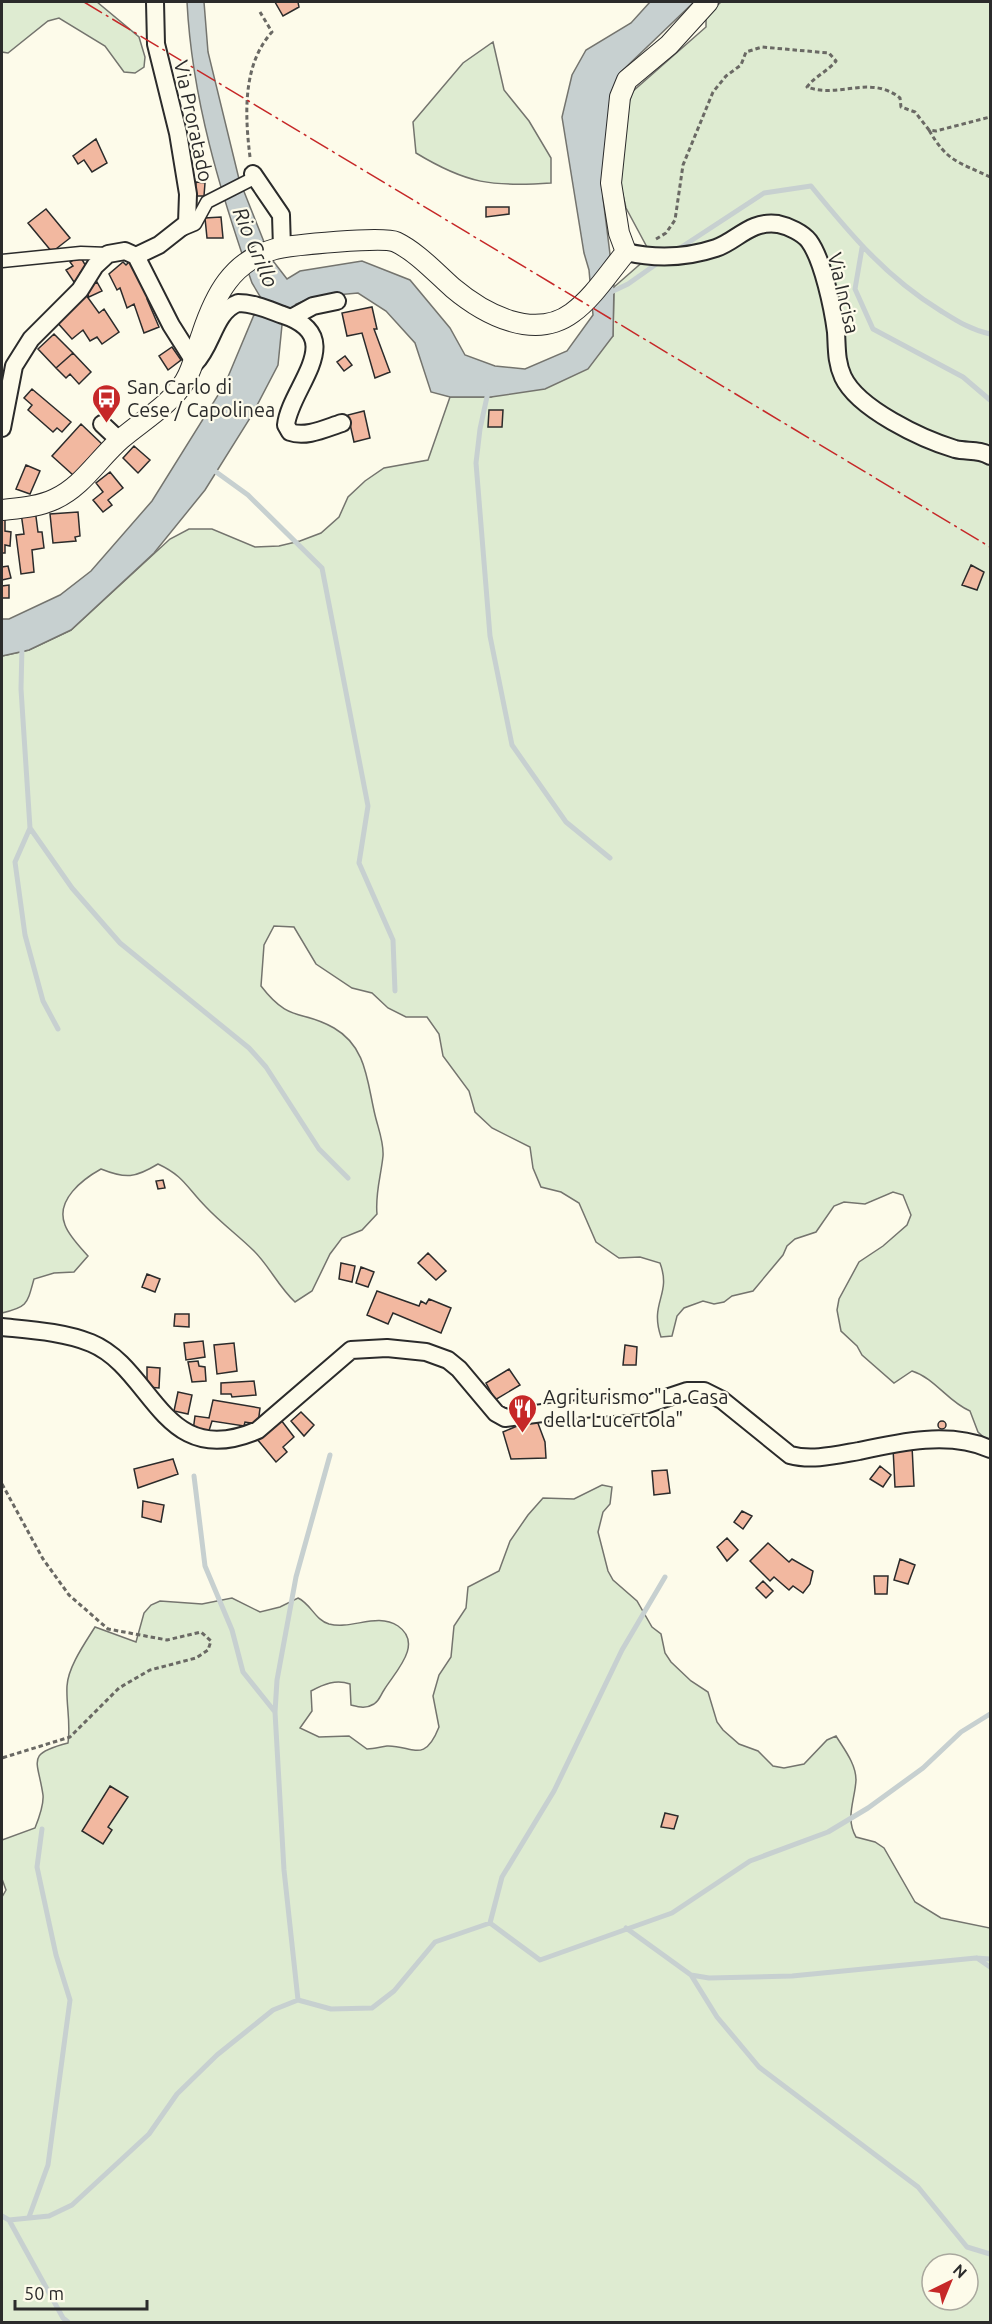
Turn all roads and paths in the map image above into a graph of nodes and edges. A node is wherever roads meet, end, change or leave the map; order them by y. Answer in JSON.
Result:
{"nodes":[{"id":1,"x":155,"y":2,"type":"edge"},
{"id":2,"x":708,"y":2,"type":"edge"},
{"id":3,"x":260,"y":12,"type":"dead end"},
{"id":4,"x":990,"y":117,"type":"edge"},
{"id":5,"x":929,"y":130,"type":"junction"},
{"id":6,"x":990,"y":177,"type":"edge"},
{"id":7,"x":252,"y":178,"type":"junction"},
{"id":8,"x":183,"y":229,"type":"junction"},
{"id":9,"x":278,"y":249,"type":"junction"},
{"id":10,"x":108,"y":254,"type":"junction"},
{"id":11,"x":136,"y":256,"type":"junction"},
{"id":12,"x":621,"y":258,"type":"junction"},
{"id":13,"x":2,"y":261,"type":"edge"},
{"id":14,"x":337,"y":302,"type":"dead end"},
{"id":15,"x":291,"y":318,"type":"junction"},
{"id":16,"x":195,"y":363,"type":"junction"},
{"id":17,"x":6,"y":386,"type":"edge"},
{"id":18,"x":342,"y":423,"type":"dead end"},
{"id":19,"x":102,"y":424,"type":"dead end"},
{"id":20,"x":2,"y":428,"type":"edge"},
{"id":21,"x":119,"y":440,"type":"junction"},
{"id":22,"x":990,"y":456,"type":"edge"},
{"id":23,"x":2,"y":510,"type":"edge"},
{"id":24,"x":2,"y":1327,"type":"edge"},
{"id":25,"x":990,"y":1449,"type":"edge"},
{"id":26,"x":2,"y":1484,"type":"edge"},
{"id":27,"x":2,"y":1758,"type":"edge"}],
"edges":[{"from":1,"to":8,"type":"street","name":"Via Proratado"},
{"from":2,"to":12,"type":"street"},
{"from":3,"to":7,"type":"path"},
{"from":4,"to":5,"type":"path"},
{"from":5,"to":6,"type":"path"},
{"from":5,"to":12,"type":"path"},
{"from":7,"to":8,"type":"street"},
{"from":7,"to":9,"type":"street"},
{"from":8,"to":11,"type":"street"},
{"from":9,"to":12,"type":"street"},
{"from":9,"to":16,"type":"street"},
{"from":10,"to":11,"type":"street"},
{"from":10,"to":13,"type":"street"},
{"from":10,"to":17,"type":"street"},
{"from":11,"to":16,"type":"street"},
{"from":12,"to":22,"type":"street","name":"Via Incisa"},
{"from":14,"to":15,"type":"street"},
{"from":15,"to":16,"type":"street"},
{"from":15,"to":18,"type":"street"},
{"from":16,"to":21,"type":"street"},
{"from":17,"to":20,"type":"street"},
{"from":19,"to":21,"type":"street"},
{"from":21,"to":23,"type":"street"},
{"from":24,"to":25,"type":"street"},
{"from":26,"to":27,"type":"path"}]}
